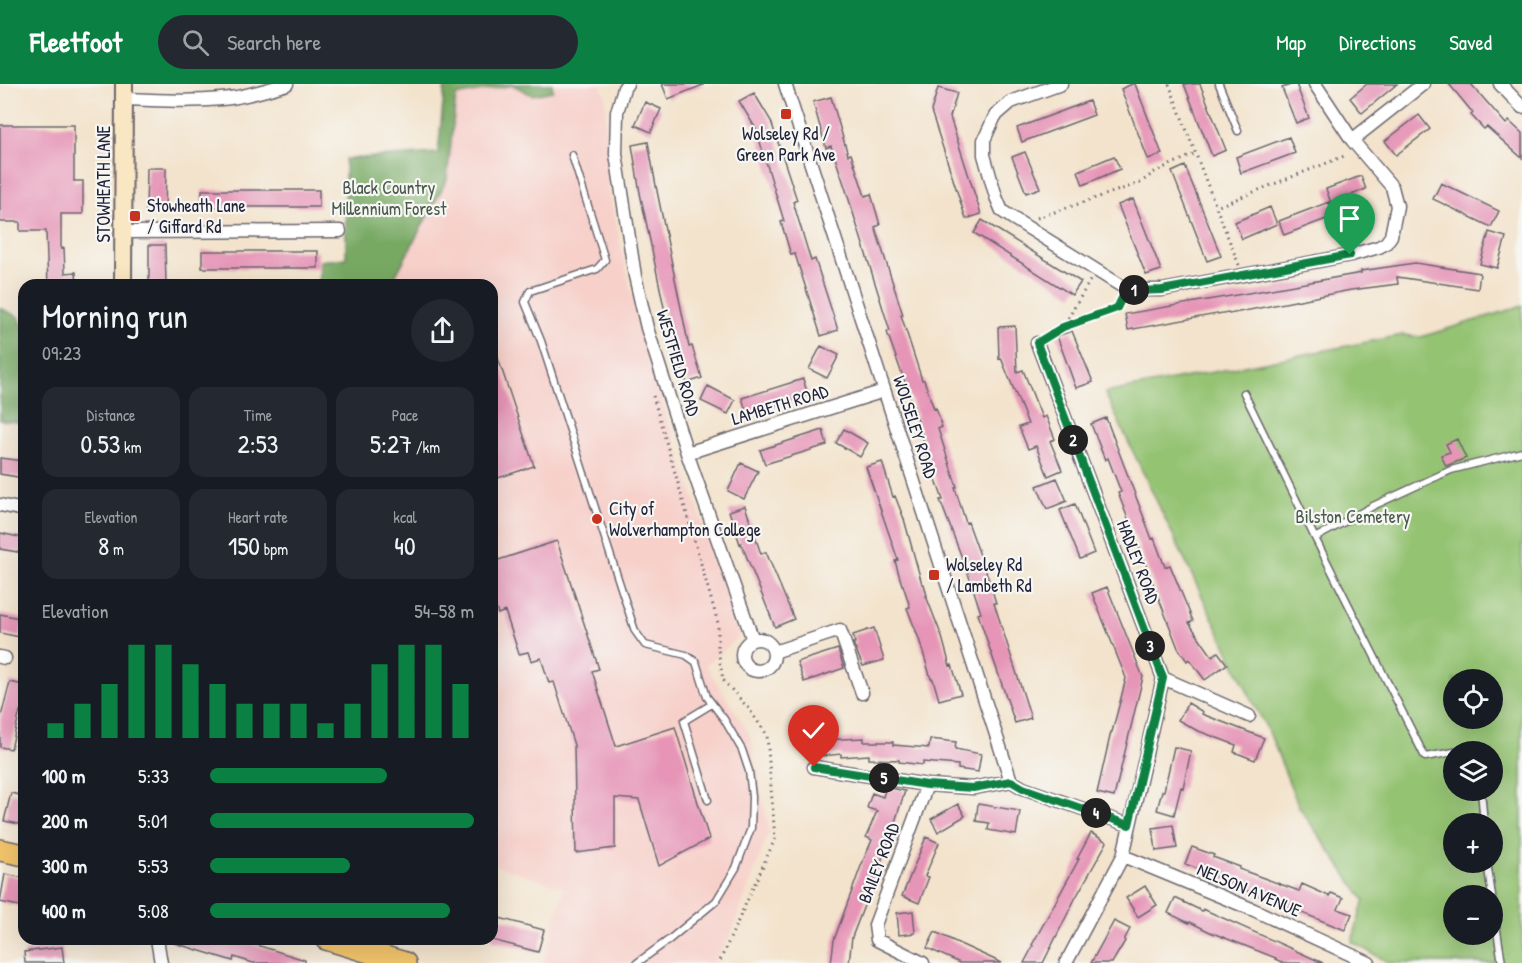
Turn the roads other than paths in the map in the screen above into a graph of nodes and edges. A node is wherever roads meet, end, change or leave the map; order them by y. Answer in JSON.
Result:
{"nodes":[{"id":1,"x":287,"y":84,"type":"edge"},
{"id":2,"x":785,"y":84,"type":"edge"},
{"id":3,"x":1061,"y":84,"type":"edge"},
{"id":4,"x":1219,"y":84,"type":"edge"},
{"id":5,"x":1315,"y":84,"type":"edge"},
{"id":6,"x":1423,"y":84,"type":"edge"},
{"id":7,"x":1500,"y":84,"type":"edge"},
{"id":8,"x":626,"y":86,"type":"edge"},
{"id":9,"x":124,"y":92,"type":"edge"},
{"id":10,"x":1522,"y":107,"type":"edge"},
{"id":11,"x":1238,"y":131,"type":"dead end"},
{"id":12,"x":1356,"y":145,"type":"junction"},
{"id":13,"x":572,"y":155,"type":"dead end"},
{"id":14,"x":340,"y":231,"type":"dead end"},
{"id":15,"x":124,"y":232,"type":"junction"},
{"id":16,"x":123,"y":279,"type":"edge"},
{"id":17,"x":1037,"y":343,"type":"road end"},
{"id":18,"x":884,"y":391,"type":"junction"},
{"id":19,"x":1244,"y":393,"type":"dead end"},
{"id":20,"x":1522,"y":452,"type":"edge"},
{"id":21,"x":687,"y":453,"type":"junction"},
{"id":22,"x":0,"y":505,"type":"edge"},
{"id":23,"x":18,"y":509,"type":"edge"},
{"id":24,"x":1315,"y":538,"type":"junction"},
{"id":25,"x":753,"y":640,"type":"junction"},
{"id":26,"x":774,"y":652,"type":"junction"},
{"id":27,"x":1163,"y":678,"type":"junction"},
{"id":28,"x":862,"y":693,"type":"dead end"},
{"id":29,"x":712,"y":704,"type":"junction"},
{"id":30,"x":1249,"y":716,"type":"dead end"},
{"id":31,"x":1443,"y":754,"type":"edge"},
{"id":32,"x":814,"y":767,"type":"dead end"},
{"id":33,"x":1011,"y":781,"type":"junction"},
{"id":34,"x":927,"y":785,"type":"junction"},
{"id":35,"x":708,"y":800,"type":"dead end"},
{"id":36,"x":1129,"y":825,"type":"junction"},
{"id":37,"x":0,"y":850,"type":"edge"},
{"id":38,"x":18,"y":854,"type":"edge"},
{"id":39,"x":1123,"y":856,"type":"junction"},
{"id":40,"x":158,"y":945,"type":"edge"},
{"id":41,"x":346,"y":945,"type":"edge"},
{"id":42,"x":1499,"y":945,"type":"edge"},
{"id":43,"x":1363,"y":962,"type":"edge"},
{"id":44,"x":160,"y":963,"type":"edge"},
{"id":45,"x":405,"y":963,"type":"edge"},
{"id":46,"x":637,"y":963,"type":"edge"},
{"id":47,"x":923,"y":963,"type":"edge"},
{"id":48,"x":1066,"y":963,"type":"edge"},
{"id":49,"x":1502,"y":963,"type":"edge"}],
"edges":[{"from":1,"to":9,"type":"street"},
{"from":2,"to":18,"type":"street","name":"WOLSELEY ROAD"},
{"from":3,"to":12,"type":"street"},
{"from":4,"to":11,"type":"lane"},
{"from":5,"to":12,"type":"street"},
{"from":6,"to":12,"type":"street"},
{"from":7,"to":10,"type":"street"},
{"from":8,"to":21,"type":"street","name":"WESTFIELD ROAD"},
{"from":9,"to":15,"type":"street","name":"STOWHEATH LANE"},
{"from":13,"to":29,"type":"lane"},
{"from":14,"to":15,"type":"street"},
{"from":15,"to":16,"type":"street","name":"STOWHEATH LANE"},
{"from":17,"to":27,"type":"street","name":"HADLEY ROAD"},
{"from":18,"to":21,"type":"street","name":"LAMBETH ROAD"},
{"from":18,"to":33,"type":"street","name":"WOLSELEY ROAD"},
{"from":19,"to":24,"type":"lane"},
{"from":20,"to":24,"type":"lane"},
{"from":21,"to":25,"type":"street","name":"WESTFIELD ROAD"},
{"from":22,"to":23,"type":"street"},
{"from":24,"to":31,"type":"lane"},
{"from":25,"to":26,"type":"street"},
{"from":25,"to":26,"type":"street"},
{"from":26,"to":28,"type":"street"},
{"from":27,"to":30,"type":"street"},
{"from":27,"to":36,"type":"street"},
{"from":29,"to":35,"type":"lane"},
{"from":29,"to":46,"type":"lane"},
{"from":32,"to":34,"type":"street"},
{"from":33,"to":34,"type":"street"},
{"from":33,"to":36,"type":"street"},
{"from":34,"to":47,"type":"street","name":"BAILEY ROAD"},
{"from":36,"to":39,"type":"street"},
{"from":37,"to":38,"type":"highway"},
{"from":39,"to":43,"type":"street","name":"NELSON AVENUE"},
{"from":39,"to":48,"type":"street"},
{"from":40,"to":44,"type":"street"},
{"from":41,"to":45,"type":"highway"},
{"from":42,"to":49,"type":"lane"}]}
